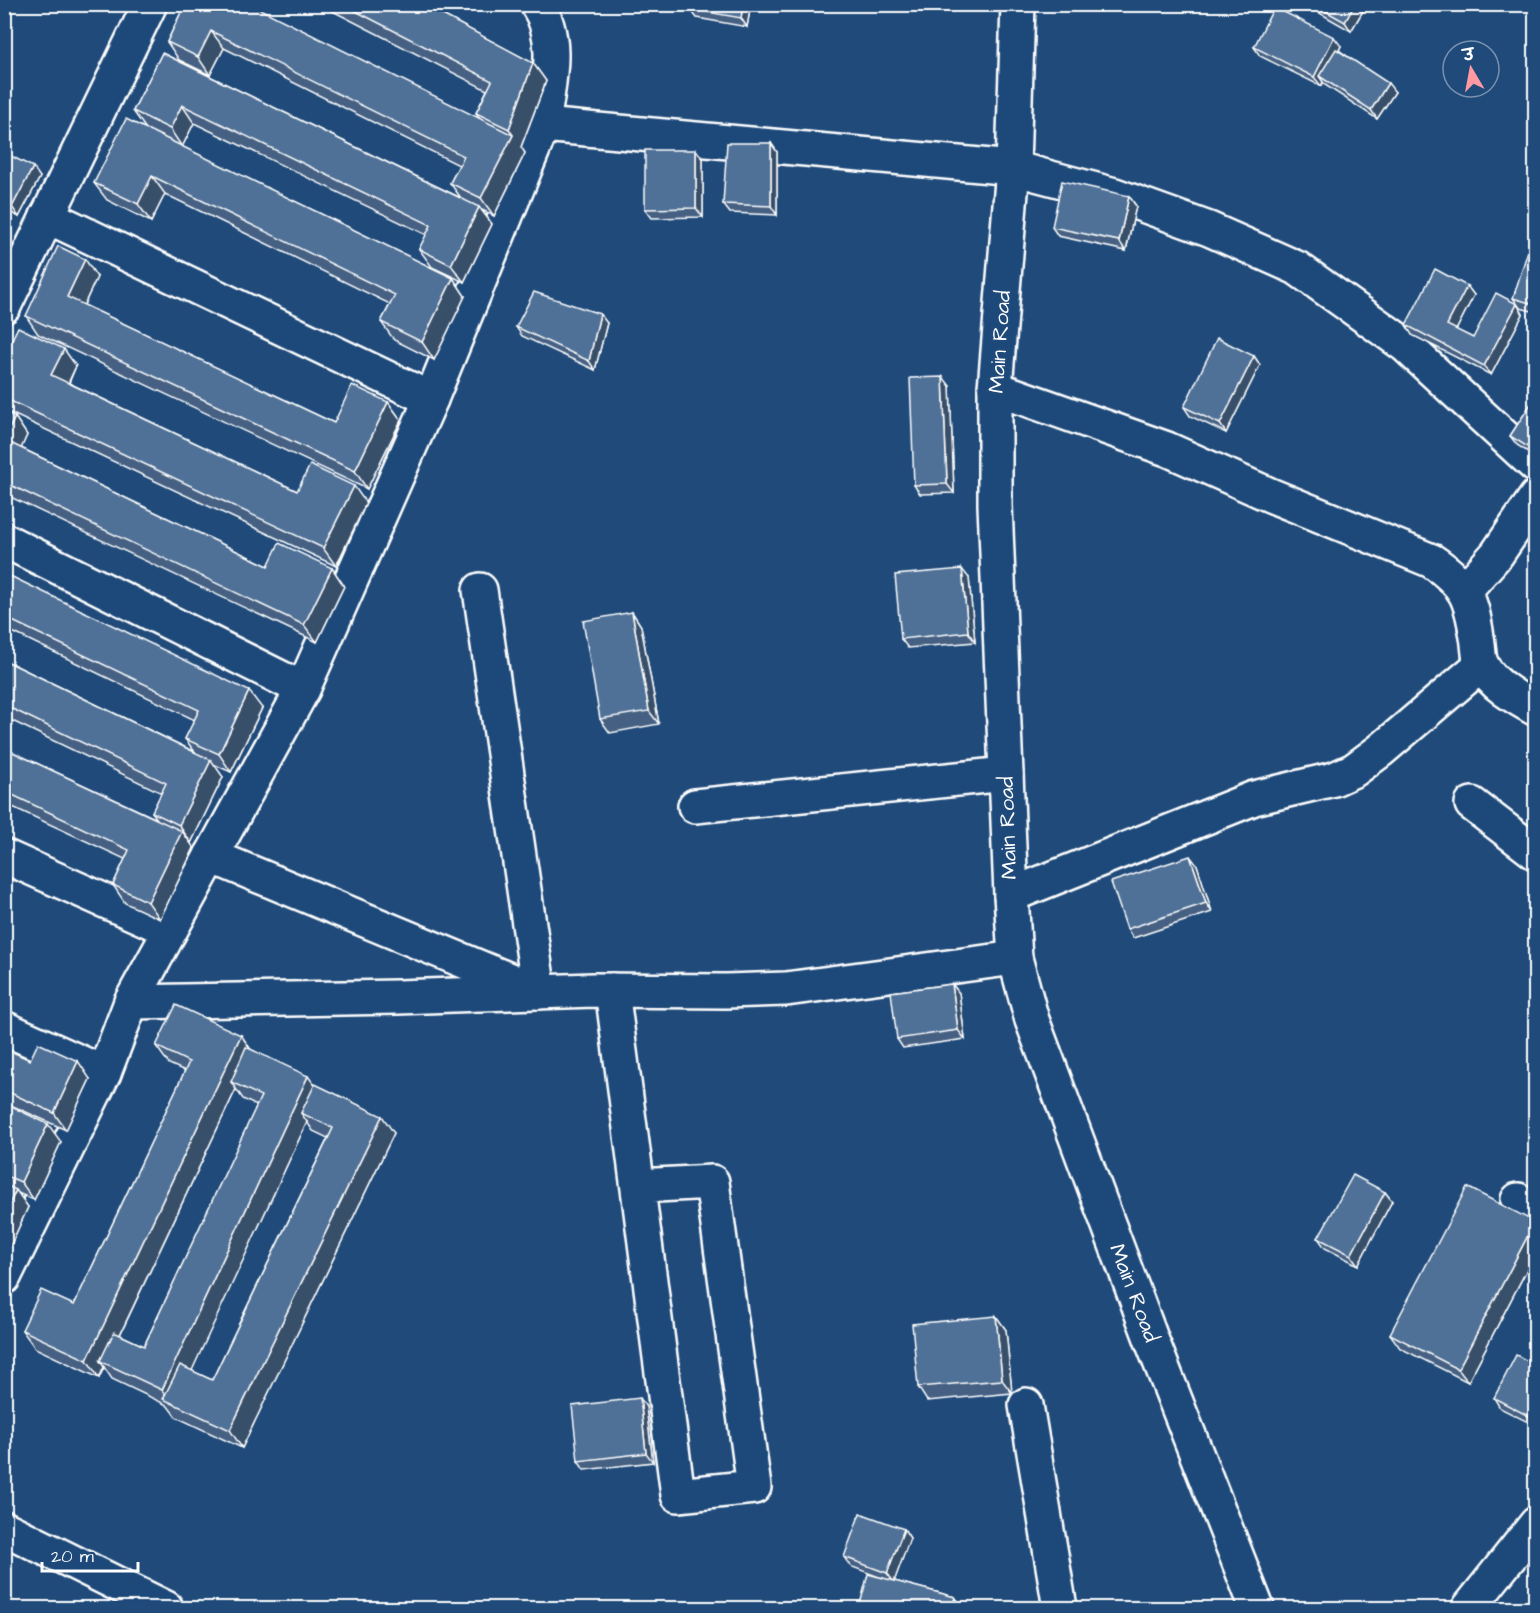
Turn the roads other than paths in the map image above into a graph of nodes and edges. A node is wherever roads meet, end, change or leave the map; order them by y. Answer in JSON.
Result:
{"nodes":[{"id":1,"x":150,"y":4,"type":"edge"},
{"id":2,"x":537,"y":4,"type":"edge"},
{"id":3,"x":1018,"y":4,"type":"edge"},
{"id":4,"x":543,"y":125,"type":"junction"},
{"id":5,"x":1013,"y":168,"type":"junction"},
{"id":6,"x":47,"y":216,"type":"junction"},
{"id":7,"x":4,"y":306,"type":"edge"},
{"id":8,"x":995,"y":388,"type":"junction"},
{"id":9,"x":431,"y":399,"type":"junction"},
{"id":10,"x":1536,"y":466,"type":"edge"},
{"id":11,"x":1536,"y":497,"type":"edge"},
{"id":12,"x":4,"y":540,"type":"edge"},
{"id":13,"x":480,"y":590,"type":"dead end"},
{"id":14,"x":1465,"y":590,"type":"junction"},
{"id":15,"x":1481,"y":665,"type":"junction"},
{"id":16,"x":303,"y":689,"type":"junction"},
{"id":17,"x":1536,"y":709,"type":"edge"},
{"id":18,"x":1006,"y":774,"type":"junction"},
{"id":19,"x":1472,"y":804,"type":"dead end"},
{"id":20,"x":694,"y":806,"type":"dead end"},
{"id":21,"x":1536,"y":853,"type":"edge"},
{"id":22,"x":4,"y":856,"type":"edge"},
{"id":23,"x":211,"y":856,"type":"junction"},
{"id":24,"x":1011,"y":895,"type":"junction"},
{"id":25,"x":170,"y":930,"type":"junction"},
{"id":26,"x":1015,"y":958,"type":"junction"},
{"id":27,"x":612,"y":990,"type":"junction"},
{"id":28,"x":539,"y":992,"type":"junction"},
{"id":29,"x":131,"y":1002,"type":"junction"},
{"id":30,"x":4,"y":1028,"type":"edge"},
{"id":31,"x":104,"y":1072,"type":"junction"},
{"id":32,"x":638,"y":1186,"type":"junction"},
{"id":33,"x":4,"y":1277,"type":"edge"},
{"id":34,"x":1026,"y":1405,"type":"dead end"},
{"id":35,"x":1536,"y":1524,"type":"edge"},
{"id":36,"x":4,"y":1528,"type":"edge"},
{"id":37,"x":166,"y":1608,"type":"edge"},
{"id":38,"x":1060,"y":1608,"type":"edge"},
{"id":39,"x":1257,"y":1608,"type":"edge"},
{"id":40,"x":1469,"y":1608,"type":"edge"}],
"edges":[{"from":1,"to":6,"type":"street"},
{"from":2,"to":4,"type":"street"},
{"from":3,"to":5,"type":"street","name":"Main Road"},
{"from":4,"to":5,"type":"street"},
{"from":4,"to":9,"type":"street"},
{"from":5,"to":8,"type":"street","name":"Main Road"},
{"from":5,"to":10,"type":"street"},
{"from":6,"to":7,"type":"street"},
{"from":6,"to":9,"type":"street"},
{"from":8,"to":14,"type":"street"},
{"from":8,"to":18,"type":"street","name":"Main Road"},
{"from":9,"to":16,"type":"street"},
{"from":11,"to":14,"type":"street"},
{"from":12,"to":16,"type":"street"},
{"from":13,"to":28,"type":"street"},
{"from":14,"to":15,"type":"street"},
{"from":15,"to":17,"type":"street"},
{"from":15,"to":24,"type":"street"},
{"from":16,"to":23,"type":"street"},
{"from":18,"to":20,"type":"street"},
{"from":18,"to":24,"type":"street","name":"Main Road"},
{"from":19,"to":21,"type":"street"},
{"from":22,"to":25,"type":"street"},
{"from":23,"to":25,"type":"street"},
{"from":23,"to":28,"type":"street"},
{"from":24,"to":26,"type":"street","name":"Main Road"},
{"from":25,"to":29,"type":"street"},
{"from":26,"to":27,"type":"street"},
{"from":26,"to":39,"type":"street","name":"Main Road"},
{"from":27,"to":28,"type":"street"},
{"from":27,"to":32,"type":"street"},
{"from":28,"to":29,"type":"street"},
{"from":29,"to":31,"type":"street"},
{"from":30,"to":31,"type":"street"},
{"from":31,"to":33,"type":"street"},
{"from":32,"to":32,"type":"street"},
{"from":34,"to":38,"type":"street"},
{"from":35,"to":40,"type":"street"},
{"from":36,"to":37,"type":"street"}]}
